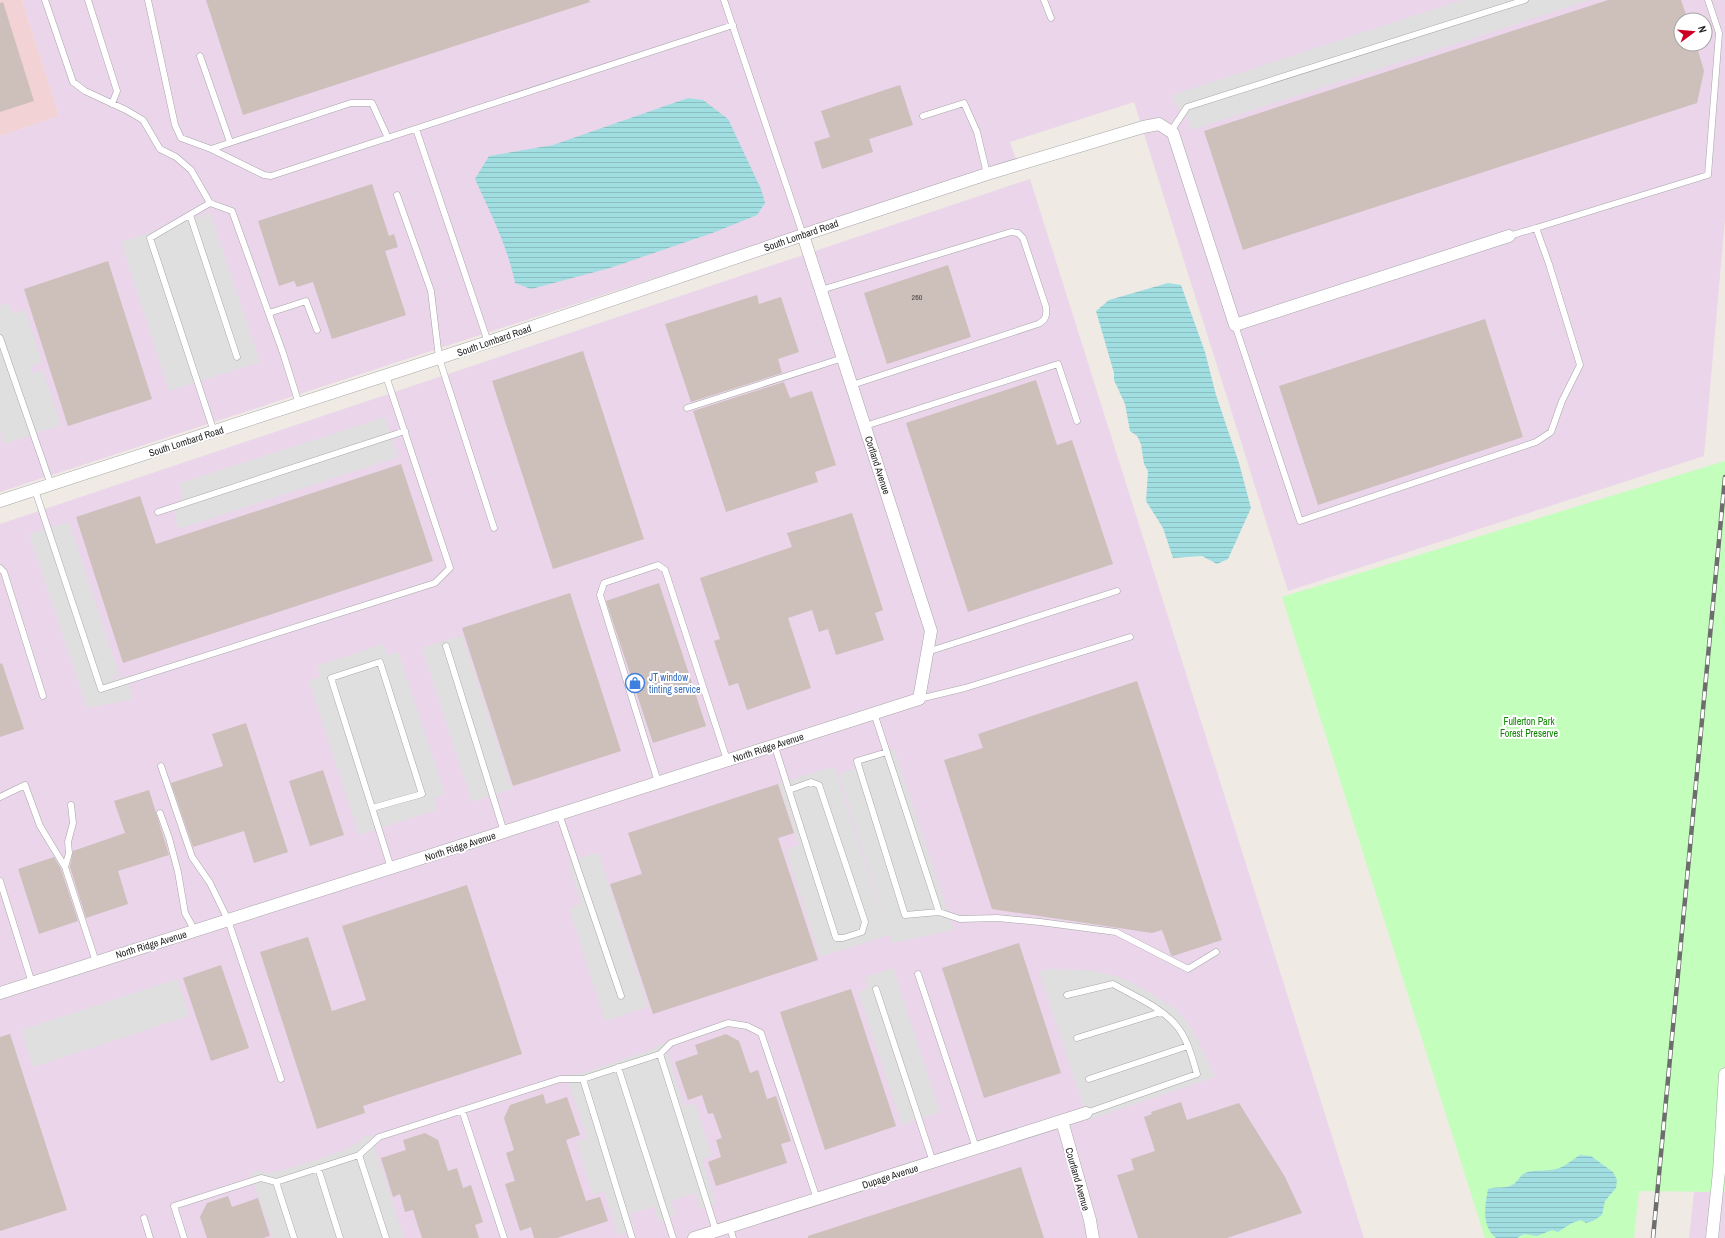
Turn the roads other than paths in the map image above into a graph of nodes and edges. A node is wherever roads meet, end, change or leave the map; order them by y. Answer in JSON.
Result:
{"nodes":[{"id":1,"x":45,"y":0,"type":"edge"},
{"id":2,"x":88,"y":0,"type":"edge"},
{"id":3,"x":148,"y":0,"type":"edge"},
{"id":4,"x":724,"y":0,"type":"edge"},
{"id":5,"x":1044,"y":0,"type":"edge"},
{"id":6,"x":1524,"y":0,"type":"edge"},
{"id":7,"x":1708,"y":0,"type":"edge"},
{"id":8,"x":1051,"y":18,"type":"dead end"},
{"id":9,"x":733,"y":25,"type":"junction"},
{"id":10,"x":200,"y":56,"type":"dead end"},
{"id":11,"x":112,"y":104,"type":"junction"},
{"id":12,"x":923,"y":116,"type":"dead end"},
{"id":13,"x":416,"y":129,"type":"junction"},
{"id":14,"x":1171,"y":131,"type":"junction"},
{"id":15,"x":388,"y":138,"type":"junction"},
{"id":16,"x":230,"y":142,"type":"junction"},
{"id":17,"x":211,"y":149,"type":"junction"},
{"id":18,"x":987,"y":174,"type":"junction"},
{"id":19,"x":397,"y":195,"type":"dead end"},
{"id":20,"x":210,"y":203,"type":"junction"},
{"id":21,"x":190,"y":215,"type":"junction"},
{"id":22,"x":1536,"y":228,"type":"junction"},
{"id":23,"x":803,"y":234,"type":"junction"},
{"id":24,"x":1510,"y":236,"type":"joint"},
{"id":25,"x":822,"y":290,"type":"junction"},
{"id":26,"x":269,"y":314,"type":"junction"},
{"id":27,"x":1235,"y":325,"type":"junction"},
{"id":28,"x":317,"y":330,"type":"dead end"},
{"id":29,"x":0,"y":338,"type":"edge"},
{"id":30,"x":488,"y":342,"type":"junction"},
{"id":31,"x":237,"y":357,"type":"dead end"},
{"id":32,"x":439,"y":358,"type":"junction"},
{"id":33,"x":843,"y":358,"type":"junction"},
{"id":34,"x":386,"y":376,"type":"junction"},
{"id":35,"x":852,"y":385,"type":"junction"},
{"id":36,"x":299,"y":404,"type":"junction"},
{"id":37,"x":687,"y":408,"type":"dead end"},
{"id":38,"x":1077,"y":421,"type":"dead end"},
{"id":39,"x":865,"y":426,"type":"junction"},
{"id":40,"x":405,"y":431,"type":"junction"},
{"id":41,"x":214,"y":432,"type":"junction"},
{"id":42,"x":51,"y":484,"type":"junction"},
{"id":43,"x":35,"y":490,"type":"junction"},
{"id":44,"x":0,"y":501,"type":"edge"},
{"id":45,"x":158,"y":512,"type":"dead end"},
{"id":46,"x":494,"y":528,"type":"dead end"},
{"id":47,"x":0,"y":568,"type":"edge"},
{"id":48,"x":1117,"y":591,"type":"dead end"},
{"id":49,"x":1130,"y":637,"type":"dead end"},
{"id":50,"x":446,"y":646,"type":"dead end"},
{"id":51,"x":927,"y":652,"type":"junction"},
{"id":52,"x":43,"y":696,"type":"dead end"},
{"id":53,"x":919,"y":699,"type":"junction"},
{"id":54,"x":874,"y":713,"type":"junction"},
{"id":55,"x":774,"y":744,"type":"junction"},
{"id":56,"x":887,"y":752,"type":"junction"},
{"id":57,"x":727,"y":760,"type":"junction"},
{"id":58,"x":161,"y":766,"type":"dead end"},
{"id":59,"x":658,"y":782,"type":"junction"},
{"id":60,"x":789,"y":790,"type":"junction"},
{"id":61,"x":0,"y":797,"type":"edge"},
{"id":62,"x":71,"y":805,"type":"dead end"},
{"id":63,"x":372,"y":808,"type":"junction"},
{"id":64,"x":160,"y":813,"type":"dead end"},
{"id":65,"x":559,"y":814,"type":"junction"},
{"id":66,"x":504,"y":832,"type":"junction"},
{"id":67,"x":65,"y":867,"type":"junction"},
{"id":68,"x":391,"y":868,"type":"junction"},
{"id":69,"x":0,"y":881,"type":"edge"},
{"id":70,"x":939,"y":912,"type":"junction"},
{"id":71,"x":228,"y":920,"type":"junction"},
{"id":72,"x":194,"y":931,"type":"junction"},
{"id":73,"x":1216,"y":952,"type":"dead end"},
{"id":74,"x":96,"y":962,"type":"junction"},
{"id":75,"x":918,"y":974,"type":"dead end"},
{"id":76,"x":32,"y":983,"type":"junction"},
{"id":77,"x":876,"y":989,"type":"dead end"},
{"id":78,"x":0,"y":993,"type":"edge"},
{"id":79,"x":1067,"y":995,"type":"dead end"},
{"id":80,"x":621,"y":996,"type":"dead end"},
{"id":81,"x":1161,"y":1012,"type":"junction"},
{"id":82,"x":1077,"y":1038,"type":"dead end"},
{"id":83,"x":1188,"y":1046,"type":"junction"},
{"id":84,"x":660,"y":1054,"type":"junction"},
{"id":85,"x":618,"y":1068,"type":"junction"},
{"id":86,"x":1725,"y":1074,"type":"edge"},
{"id":87,"x":1089,"y":1078,"type":"dead end"},
{"id":88,"x":281,"y":1079,"type":"dead end"},
{"id":89,"x":582,"y":1079,"type":"junction"},
{"id":90,"x":462,"y":1110,"type":"junction"},
{"id":91,"x":1086,"y":1113,"type":"joint"},
{"id":92,"x":1062,"y":1121,"type":"junction"},
{"id":93,"x":976,"y":1148,"type":"junction"},
{"id":94,"x":358,"y":1155,"type":"junction"},
{"id":95,"x":933,"y":1162,"type":"junction"},
{"id":96,"x":318,"y":1168,"type":"junction"},
{"id":97,"x":276,"y":1182,"type":"junction"},
{"id":98,"x":817,"y":1199,"type":"junction"},
{"id":99,"x":144,"y":1218,"type":"dead end"},
{"id":100,"x":716,"y":1231,"type":"junction"},
{"id":101,"x":732,"y":1232,"type":"edge"},
{"id":102,"x":150,"y":1238,"type":"edge"},
{"id":103,"x":184,"y":1238,"type":"edge"},
{"id":104,"x":294,"y":1238,"type":"edge"},
{"id":105,"x":340,"y":1238,"type":"edge"},
{"id":106,"x":386,"y":1238,"type":"edge"},
{"id":107,"x":504,"y":1238,"type":"edge"},
{"id":108,"x":632,"y":1238,"type":"edge"},
{"id":109,"x":673,"y":1238,"type":"edge"},
{"id":110,"x":694,"y":1238,"type":"edge"},
{"id":111,"x":1093,"y":1238,"type":"edge"},
{"id":112,"x":1712,"y":1238,"type":"edge"}],
"edges":[{"from":1,"to":11,"type":"lane"},
{"from":2,"to":11,"type":"lane"},
{"from":3,"to":17,"type":"lane"},
{"from":4,"to":9,"type":"lane"},
{"from":5,"to":8,"type":"lane"},
{"from":6,"to":14,"type":"lane"},
{"from":7,"to":22,"type":"lane"},
{"from":9,"to":13,"type":"lane"},
{"from":9,"to":23,"type":"lane"},
{"from":10,"to":16,"type":"lane"},
{"from":11,"to":20,"type":"lane"},
{"from":12,"to":18,"type":"lane"},
{"from":13,"to":15,"type":"lane"},
{"from":13,"to":30,"type":"lane"},
{"from":14,"to":18,"type":"street","name":"South Lombard Road"},
{"from":14,"to":27,"type":"street"},
{"from":15,"to":16,"type":"lane"},
{"from":15,"to":17,"type":"lane"},
{"from":16,"to":17,"type":"lane"},
{"from":18,"to":23,"type":"street","name":"South Lombard Road"},
{"from":19,"to":32,"type":"lane"},
{"from":20,"to":21,"type":"lane"},
{"from":20,"to":26,"type":"lane"},
{"from":21,"to":31,"type":"lane"},
{"from":21,"to":41,"type":"lane"},
{"from":22,"to":24,"type":"lane"},
{"from":22,"to":27,"type":"lane"},
{"from":23,"to":25,"type":"street","name":"Cortland Avenue"},
{"from":23,"to":30,"type":"street","name":"South Lombard Road"},
{"from":24,"to":27,"type":"street"},
{"from":25,"to":33,"type":"street","name":"Cortland Avenue"},
{"from":25,"to":35,"type":"lane"},
{"from":26,"to":28,"type":"lane"},
{"from":26,"to":36,"type":"lane"},
{"from":29,"to":42,"type":"lane"},
{"from":30,"to":32,"type":"street","name":"South Lombard Road"},
{"from":32,"to":34,"type":"street","name":"South Lombard Road"},
{"from":32,"to":46,"type":"lane"},
{"from":33,"to":35,"type":"street","name":"Cortland Avenue"},
{"from":33,"to":37,"type":"lane"},
{"from":34,"to":36,"type":"street","name":"South Lombard Road"},
{"from":34,"to":40,"type":"lane"},
{"from":35,"to":39,"type":"street","name":"Cortland Avenue"},
{"from":36,"to":41,"type":"street","name":"South Lombard Road"},
{"from":38,"to":39,"type":"lane"},
{"from":39,"to":51,"type":"street","name":"Cortland Avenue"},
{"from":40,"to":43,"type":"lane"},
{"from":40,"to":45,"type":"lane"},
{"from":41,"to":42,"type":"street","name":"South Lombard Road"},
{"from":42,"to":43,"type":"street","name":"South Lombard Road"},
{"from":43,"to":44,"type":"street","name":"South Lombard Road"},
{"from":47,"to":52,"type":"lane"},
{"from":48,"to":51,"type":"lane"},
{"from":49,"to":53,"type":"lane"},
{"from":50,"to":66,"type":"lane"},
{"from":51,"to":53,"type":"street","name":"Cortland Avenue"},
{"from":53,"to":54,"type":"street","name":"North Ridge Avenue"},
{"from":54,"to":55,"type":"street","name":"North Ridge Avenue"},
{"from":54,"to":56,"type":"lane"},
{"from":55,"to":57,"type":"street","name":"North Ridge Avenue"},
{"from":55,"to":60,"type":"lane"},
{"from":56,"to":70,"type":"lane"},
{"from":56,"to":70,"type":"lane"},
{"from":57,"to":59,"type":"street","name":"North Ridge Avenue"},
{"from":57,"to":59,"type":"lane"},
{"from":58,"to":71,"type":"lane"},
{"from":59,"to":65,"type":"street","name":"North Ridge Avenue"},
{"from":60,"to":60,"type":"lane"},
{"from":61,"to":67,"type":"lane"},
{"from":62,"to":67,"type":"lane"},
{"from":63,"to":63,"type":"lane"},
{"from":63,"to":68,"type":"lane"},
{"from":64,"to":72,"type":"lane"},
{"from":65,"to":66,"type":"street","name":"North Ridge Avenue"},
{"from":65,"to":80,"type":"lane"},
{"from":66,"to":68,"type":"street","name":"North Ridge Avenue"},
{"from":67,"to":74,"type":"lane"},
{"from":68,"to":71,"type":"street","name":"North Ridge Avenue"},
{"from":69,"to":76,"type":"lane"},
{"from":70,"to":73,"type":"lane"},
{"from":71,"to":72,"type":"street","name":"North Ridge Avenue"},
{"from":71,"to":88,"type":"lane"},
{"from":72,"to":74,"type":"street","name":"North Ridge Avenue"},
{"from":74,"to":76,"type":"street","name":"North Ridge Avenue"},
{"from":75,"to":93,"type":"lane"},
{"from":76,"to":78,"type":"street","name":"North Ridge Avenue"},
{"from":77,"to":95,"type":"lane"},
{"from":79,"to":81,"type":"lane"},
{"from":81,"to":82,"type":"lane"},
{"from":81,"to":83,"type":"lane"},
{"from":83,"to":87,"type":"lane"},
{"from":83,"to":91,"type":"lane"},
{"from":84,"to":85,"type":"lane"},
{"from":84,"to":98,"type":"lane"},
{"from":84,"to":100,"type":"lane"},
{"from":85,"to":89,"type":"lane"},
{"from":85,"to":109,"type":"lane"},
{"from":86,"to":112,"type":"street"},
{"from":89,"to":90,"type":"lane"},
{"from":89,"to":108,"type":"lane"},
{"from":90,"to":94,"type":"lane"},
{"from":90,"to":107,"type":"lane"},
{"from":91,"to":92,"type":"street","name":"Dupage Avenue"},
{"from":92,"to":93,"type":"street","name":"Dupage Avenue"},
{"from":92,"to":111,"type":"street","name":"Courtland Avenue"},
{"from":93,"to":95,"type":"street","name":"Dupage Avenue"},
{"from":94,"to":96,"type":"lane"},
{"from":94,"to":106,"type":"lane"},
{"from":95,"to":98,"type":"street","name":"Dupage Avenue"},
{"from":96,"to":97,"type":"lane"},
{"from":96,"to":105,"type":"lane"},
{"from":97,"to":103,"type":"lane"},
{"from":97,"to":104,"type":"lane"},
{"from":98,"to":101,"type":"street","name":"Dupage Avenue"},
{"from":99,"to":102,"type":"lane"},
{"from":100,"to":101,"type":"street","name":"Dupage Avenue"},
{"from":100,"to":110,"type":"street","name":"Dupage Avenue"}]}
